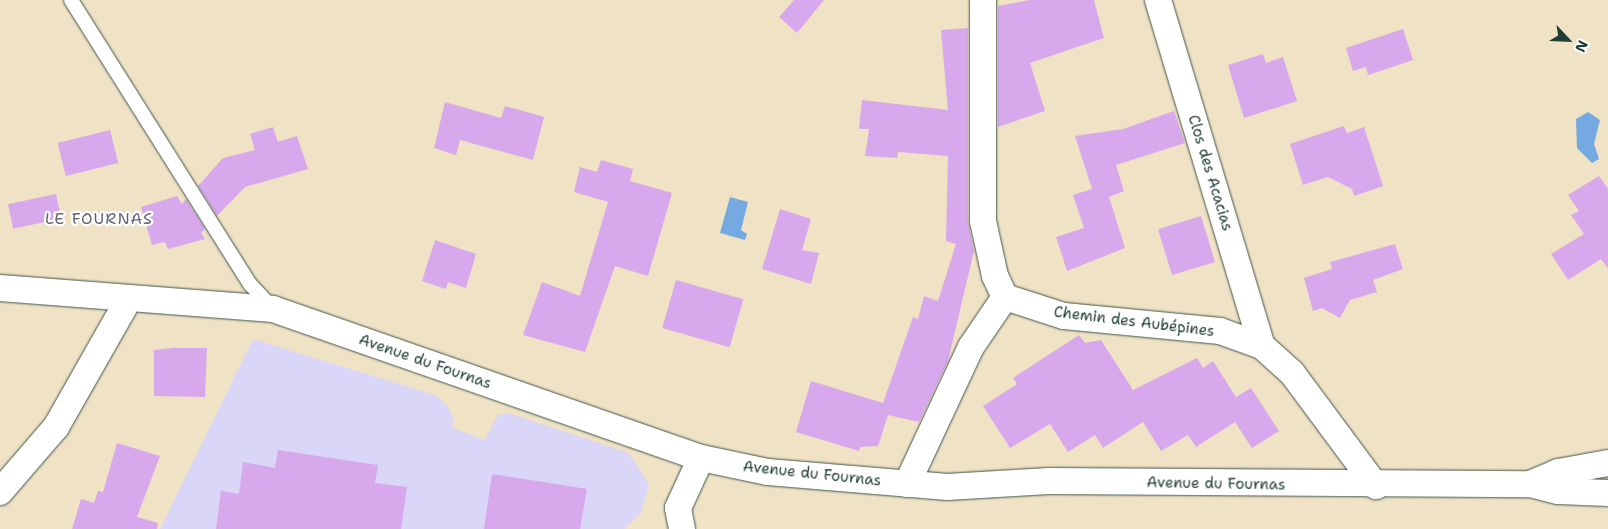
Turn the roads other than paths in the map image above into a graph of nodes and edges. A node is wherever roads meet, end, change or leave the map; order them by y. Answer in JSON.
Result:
{"nodes":[{"id":1,"x":71,"y":0,"type":"edge"},
{"id":2,"x":983,"y":0,"type":"edge"},
{"id":3,"x":1158,"y":0,"type":"edge"},
{"id":4,"x":0,"y":288,"type":"edge"},
{"id":5,"x":1005,"y":297,"type":"junction"},
{"id":6,"x":128,"y":300,"type":"junction"},
{"id":7,"x":273,"y":309,"type":"junction"},
{"id":8,"x":1262,"y":346,"type":"junction"},
{"id":9,"x":701,"y":458,"type":"junction"},
{"id":10,"x":1608,"y":463,"type":"edge"},
{"id":11,"x":907,"y":484,"type":"junction"},
{"id":12,"x":1530,"y":484,"type":"junction"},
{"id":13,"x":1376,"y":486,"type":"junction"},
{"id":14,"x":0,"y":492,"type":"edge"},
{"id":15,"x":1608,"y":493,"type":"edge"},
{"id":16,"x":682,"y":529,"type":"edge"}],
"edges":[{"from":1,"to":7,"type":"lane"},
{"from":2,"to":5,"type":"street"},
{"from":3,"to":8,"type":"street","name":"Clos des Acacias"},
{"from":4,"to":6,"type":"street","name":"Avenue du Fournas"},
{"from":5,"to":8,"type":"street","name":"Chemin des Aubépines"},
{"from":5,"to":11,"type":"street"},
{"from":6,"to":7,"type":"street","name":"Avenue du Fournas"},
{"from":6,"to":14,"type":"street"},
{"from":7,"to":9,"type":"street","name":"Avenue du Fournas"},
{"from":8,"to":13,"type":"street","name":"Chemin des Aubépines"},
{"from":9,"to":11,"type":"street","name":"Avenue du Fournas"},
{"from":9,"to":16,"type":"street"},
{"from":10,"to":12,"type":"street","name":"Avenue du Fournas"},
{"from":11,"to":13,"type":"street","name":"Avenue du Fournas"},
{"from":12,"to":13,"type":"street","name":"Avenue du Fournas"},
{"from":12,"to":15,"type":"street","name":"Avenue du Fournas"}]}
